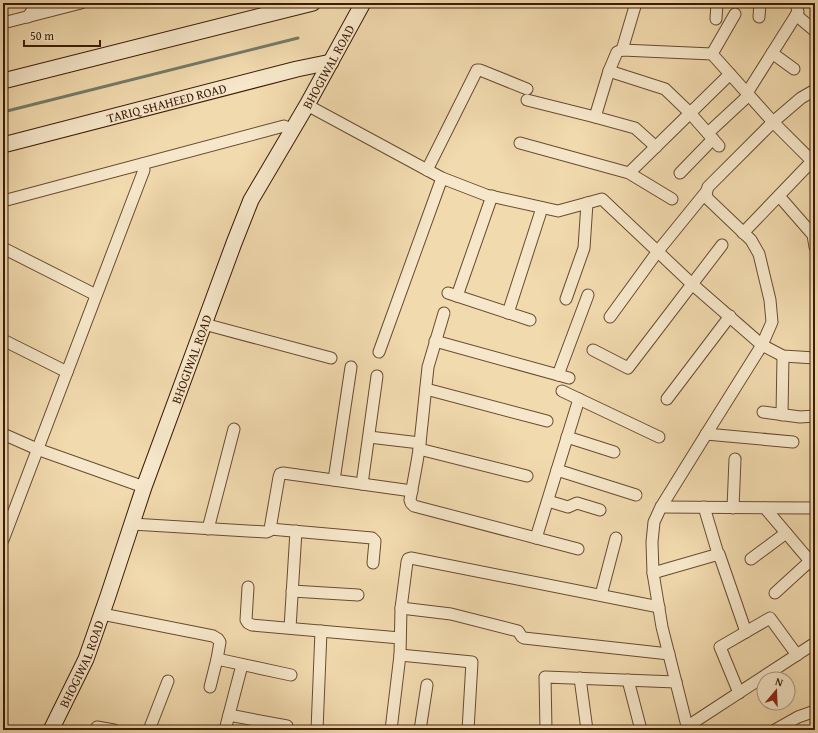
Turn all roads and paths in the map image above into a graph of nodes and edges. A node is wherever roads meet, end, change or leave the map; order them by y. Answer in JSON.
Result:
{"nodes":[{"id":1,"x":37,"y":3,"type":"edge"},
{"id":2,"x":81,"y":3,"type":"edge"},
{"id":3,"x":313,"y":3,"type":"edge"},
{"id":4,"x":363,"y":3,"type":"edge"},
{"id":5,"x":636,"y":3,"type":"edge"},
{"id":6,"x":717,"y":3,"type":"edge"},
{"id":7,"x":760,"y":3,"type":"edge"},
{"id":8,"x":796,"y":3,"type":"edge"},
{"id":9,"x":735,"y":14,"type":"dead end"},
{"id":10,"x":796,"y":15,"type":"junction"},
{"id":11,"x":760,"y":16,"type":"dead end"},
{"id":12,"x":28,"y":17,"type":"junction"},
{"id":13,"x":716,"y":19,"type":"dead end"},
{"id":14,"x":3,"y":23,"type":"edge"},
{"id":15,"x":815,"y":31,"type":"edge"},
{"id":16,"x":622,"y":50,"type":"junction"},
{"id":17,"x":772,"y":53,"type":"junction"},
{"id":18,"x":712,"y":54,"type":"junction"},
{"id":19,"x":331,"y":62,"type":"junction"},
{"id":20,"x":794,"y":69,"type":"dead end"},
{"id":21,"x":610,"y":71,"type":"junction"},
{"id":22,"x":730,"y":74,"type":"junction"},
{"id":23,"x":3,"y":81,"type":"edge"},
{"id":24,"x":527,"y":89,"type":"dead end"},
{"id":25,"x":815,"y":90,"type":"edge"},
{"id":26,"x":748,"y":94,"type":"junction"},
{"id":27,"x":527,"y":100,"type":"dead end"},
{"id":28,"x":307,"y":105,"type":"junction"},
{"id":29,"x":690,"y":113,"type":"junction"},
{"id":30,"x":595,"y":117,"type":"junction"},
{"id":31,"x":773,"y":122,"type":"junction"},
{"id":32,"x":292,"y":130,"type":"junction"},
{"id":33,"x":714,"y":139,"type":"junction"},
{"id":34,"x":520,"y":143,"type":"dead end"},
{"id":35,"x":3,"y":145,"type":"edge"},
{"id":36,"x":656,"y":147,"type":"junction"},
{"id":37,"x":814,"y":161,"type":"edge"},
{"id":38,"x":143,"y":164,"type":"junction"},
{"id":39,"x":426,"y":170,"type":"junction"},
{"id":40,"x":629,"y":173,"type":"junction"},
{"id":41,"x":680,"y":173,"type":"dead end"},
{"id":42,"x":442,"y":178,"type":"junction"},
{"id":43,"x":706,"y":192,"type":"junction"},
{"id":44,"x":492,"y":196,"type":"junction"},
{"id":45,"x":779,"y":196,"type":"junction"},
{"id":46,"x":672,"y":199,"type":"dead end"},
{"id":47,"x":3,"y":201,"type":"edge"},
{"id":48,"x":587,"y":203,"type":"junction"},
{"id":49,"x":542,"y":208,"type":"junction"},
{"id":50,"x":743,"y":232,"type":"junction"},
{"id":51,"x":722,"y":245,"type":"dead end"},
{"id":52,"x":815,"y":247,"type":"edge"},
{"id":53,"x":3,"y":248,"type":"edge"},
{"id":54,"x":658,"y":251,"type":"junction"},
{"id":55,"x":692,"y":284,"type":"junction"},
{"id":56,"x":96,"y":295,"type":"junction"},
{"id":57,"x":588,"y":295,"type":"dead end"},
{"id":58,"x":566,"y":299,"type":"dead end"},
{"id":59,"x":444,"y":313,"type":"dead end"},
{"id":60,"x":508,"y":313,"type":"junction"},
{"id":61,"x":730,"y":316,"type":"junction"},
{"id":62,"x":610,"y":317,"type":"dead end"},
{"id":63,"x":530,"y":320,"type":"dead end"},
{"id":64,"x":204,"y":324,"type":"junction"},
{"id":65,"x":3,"y":340,"type":"edge"},
{"id":66,"x":436,"y":341,"type":"junction"},
{"id":67,"x":762,"y":345,"type":"junction"},
{"id":68,"x":593,"y":350,"type":"dead end"},
{"id":69,"x":380,"y":352,"type":"dead end"},
{"id":70,"x":783,"y":356,"type":"junction"},
{"id":71,"x":331,"y":358,"type":"dead end"},
{"id":72,"x":815,"y":358,"type":"edge"},
{"id":73,"x":351,"y":367,"type":"dead end"},
{"id":74,"x":67,"y":372,"type":"junction"},
{"id":75,"x":377,"y":376,"type":"dead end"},
{"id":76,"x":426,"y":389,"type":"junction"},
{"id":77,"x":562,"y":392,"type":"dead end"},
{"id":78,"x":579,"y":399,"type":"junction"},
{"id":79,"x":668,"y":399,"type":"dead end"},
{"id":80,"x":763,"y":412,"type":"dead end"},
{"id":81,"x":782,"y":415,"type":"junction"},
{"id":82,"x":815,"y":416,"type":"edge"},
{"id":83,"x":546,"y":421,"type":"dead end"},
{"id":84,"x":234,"y":429,"type":"dead end"},
{"id":85,"x":3,"y":434,"type":"edge"},
{"id":86,"x":706,"y":434,"type":"junction"},
{"id":87,"x":369,"y":436,"type":"junction"},
{"id":88,"x":567,"y":437,"type":"junction"},
{"id":89,"x":659,"y":437,"type":"dead end"},
{"id":90,"x":793,"y":442,"type":"dead end"},
{"id":91,"x":420,"y":446,"type":"junction"},
{"id":92,"x":37,"y":450,"type":"junction"},
{"id":93,"x":614,"y":452,"type":"dead end"},
{"id":94,"x":735,"y":458,"type":"dead end"},
{"id":95,"x":557,"y":470,"type":"junction"},
{"id":96,"x":527,"y":476,"type":"dead end"},
{"id":97,"x":334,"y":480,"type":"junction"},
{"id":98,"x":362,"y":484,"type":"junction"},
{"id":99,"x":144,"y":487,"type":"junction"},
{"id":100,"x":412,"y":491,"type":"junction"},
{"id":101,"x":636,"y":495,"type":"dead end"},
{"id":102,"x":548,"y":501,"type":"junction"},
{"id":103,"x":661,"y":507,"type":"junction"},
{"id":104,"x":704,"y":508,"type":"junction"},
{"id":105,"x":733,"y":508,"type":"junction"},
{"id":106,"x":765,"y":508,"type":"junction"},
{"id":107,"x":815,"y":508,"type":"edge"},
{"id":108,"x":600,"y":510,"type":"dead end"},
{"id":109,"x":132,"y":524,"type":"junction"},
{"id":110,"x":208,"y":529,"type":"junction"},
{"id":111,"x":270,"y":529,"type":"junction"},
{"id":112,"x":296,"y":531,"type":"junction"},
{"id":113,"x":786,"y":533,"type":"junction"},
{"id":114,"x":536,"y":538,"type":"junction"},
{"id":115,"x":616,"y":538,"type":"dead end"},
{"id":116,"x":3,"y":540,"type":"edge"},
{"id":117,"x":578,"y":549,"type":"dead end"},
{"id":118,"x":719,"y":557,"type":"junction"},
{"id":119,"x":751,"y":559,"type":"dead end"},
{"id":120,"x":373,"y":563,"type":"dead end"},
{"id":121,"x":812,"y":564,"type":"edge"},
{"id":122,"x":653,"y":573,"type":"junction"},
{"id":123,"x":248,"y":587,"type":"dead end"},
{"id":124,"x":292,"y":591,"type":"junction"},
{"id":125,"x":776,"y":593,"type":"dead end"},
{"id":126,"x":358,"y":596,"type":"dead end"},
{"id":127,"x":600,"y":596,"type":"junction"},
{"id":128,"x":659,"y":607,"type":"junction"},
{"id":129,"x":401,"y":608,"type":"junction"},
{"id":130,"x":102,"y":614,"type":"junction"},
{"id":131,"x":290,"y":628,"type":"junction"},
{"id":132,"x":321,"y":631,"type":"junction"},
{"id":133,"x":746,"y":632,"type":"junction"},
{"id":134,"x":400,"y":638,"type":"junction"},
{"id":135,"x":815,"y":643,"type":"edge"},
{"id":136,"x":669,"y":654,"type":"junction"},
{"id":137,"x":400,"y":655,"type":"junction"},
{"id":138,"x":797,"y":655,"type":"junction"},
{"id":139,"x":217,"y":659,"type":"junction"},
{"id":140,"x":242,"y":665,"type":"junction"},
{"id":141,"x":291,"y":676,"type":"dead end"},
{"id":142,"x":580,"y":678,"type":"junction"},
{"id":143,"x":628,"y":680,"type":"junction"},
{"id":144,"x":168,"y":681,"type":"dead end"},
{"id":145,"x":676,"y":682,"type":"junction"},
{"id":146,"x":427,"y":685,"type":"dead end"},
{"id":147,"x":210,"y":687,"type":"dead end"},
{"id":148,"x":739,"y":693,"type":"junction"},
{"id":149,"x":815,"y":710,"type":"edge"},
{"id":150,"x":229,"y":715,"type":"junction"},
{"id":151,"x":287,"y":726,"type":"dead end"},
{"id":152,"x":97,"y":727,"type":"dead end"},
{"id":153,"x":688,"y":728,"type":"edge"},
{"id":154,"x":51,"y":730,"type":"edge"},
{"id":155,"x":114,"y":730,"type":"edge"},
{"id":156,"x":149,"y":730,"type":"edge"},
{"id":157,"x":225,"y":730,"type":"edge"},
{"id":158,"x":317,"y":730,"type":"edge"},
{"id":159,"x":391,"y":730,"type":"edge"},
{"id":160,"x":420,"y":730,"type":"edge"},
{"id":161,"x":468,"y":730,"type":"edge"},
{"id":162,"x":546,"y":730,"type":"edge"},
{"id":163,"x":587,"y":730,"type":"edge"},
{"id":164,"x":641,"y":730,"type":"edge"},
{"id":165,"x":775,"y":730,"type":"edge"}],
"edges":[{"from":1,"to":12,"type":"street"},
{"from":2,"to":12,"type":"street"},
{"from":3,"to":23,"type":"main road"},
{"from":4,"to":19,"type":"main road","name":"BHOGIWAL ROAD"},
{"from":5,"to":16,"type":"street"},
{"from":6,"to":13,"type":"street"},
{"from":7,"to":11,"type":"street"},
{"from":8,"to":10,"type":"street"},
{"from":9,"to":18,"type":"street"},
{"from":10,"to":15,"type":"street"},
{"from":10,"to":17,"type":"street"},
{"from":12,"to":14,"type":"street"},
{"from":16,"to":18,"type":"street"},
{"from":16,"to":21,"type":"street"},
{"from":17,"to":20,"type":"street"},
{"from":17,"to":26,"type":"street"},
{"from":18,"to":22,"type":"street"},
{"from":19,"to":28,"type":"main road","name":"BHOGIWAL ROAD"},
{"from":19,"to":35,"type":"main road","name":"TARIQ SHAHEED ROAD"},
{"from":21,"to":29,"type":"street"},
{"from":21,"to":30,"type":"street"},
{"from":22,"to":26,"type":"street"},
{"from":22,"to":29,"type":"street"},
{"from":24,"to":39,"type":"street"},
{"from":25,"to":31,"type":"street"},
{"from":26,"to":31,"type":"street"},
{"from":26,"to":33,"type":"street"},
{"from":27,"to":30,"type":"street"},
{"from":28,"to":32,"type":"main road","name":"BHOGIWAL ROAD"},
{"from":28,"to":39,"type":"street"},
{"from":29,"to":33,"type":"street"},
{"from":29,"to":36,"type":"street"},
{"from":30,"to":36,"type":"street"},
{"from":31,"to":37,"type":"street"},
{"from":31,"to":43,"type":"street"},
{"from":32,"to":38,"type":"street"},
{"from":32,"to":64,"type":"main road","name":"BHOGIWAL ROAD"},
{"from":33,"to":41,"type":"street"},
{"from":34,"to":40,"type":"street"},
{"from":36,"to":40,"type":"street"},
{"from":37,"to":45,"type":"street"},
{"from":38,"to":47,"type":"street"},
{"from":38,"to":56,"type":"street"},
{"from":39,"to":42,"type":"street"},
{"from":40,"to":46,"type":"street"},
{"from":42,"to":44,"type":"street"},
{"from":42,"to":69,"type":"street"},
{"from":43,"to":50,"type":"street"},
{"from":43,"to":54,"type":"street"},
{"from":44,"to":49,"type":"street"},
{"from":44,"to":60,"type":"street"},
{"from":45,"to":50,"type":"street"},
{"from":45,"to":52,"type":"street"},
{"from":48,"to":49,"type":"street"},
{"from":48,"to":54,"type":"street"},
{"from":48,"to":58,"type":"street"},
{"from":49,"to":60,"type":"street"},
{"from":50,"to":67,"type":"street"},
{"from":51,"to":55,"type":"street"},
{"from":53,"to":56,"type":"street"},
{"from":54,"to":55,"type":"street"},
{"from":54,"to":62,"type":"street"},
{"from":55,"to":61,"type":"street"},
{"from":55,"to":68,"type":"street"},
{"from":56,"to":74,"type":"street"},
{"from":57,"to":66,"type":"street"},
{"from":59,"to":66,"type":"street"},
{"from":60,"to":63,"type":"street"},
{"from":61,"to":67,"type":"street"},
{"from":61,"to":79,"type":"street"},
{"from":64,"to":71,"type":"street"},
{"from":64,"to":99,"type":"main road","name":"BHOGIWAL ROAD"},
{"from":65,"to":74,"type":"street"},
{"from":66,"to":76,"type":"street"},
{"from":67,"to":70,"type":"street"},
{"from":67,"to":86,"type":"street"},
{"from":70,"to":72,"type":"street"},
{"from":70,"to":81,"type":"street"},
{"from":73,"to":97,"type":"street"},
{"from":74,"to":92,"type":"street"},
{"from":75,"to":87,"type":"street"},
{"from":76,"to":83,"type":"street"},
{"from":76,"to":91,"type":"street"},
{"from":77,"to":78,"type":"street"},
{"from":78,"to":88,"type":"street"},
{"from":78,"to":89,"type":"street"},
{"from":80,"to":81,"type":"street"},
{"from":81,"to":82,"type":"street"},
{"from":84,"to":110,"type":"street"},
{"from":85,"to":92,"type":"street"},
{"from":86,"to":90,"type":"street"},
{"from":86,"to":103,"type":"street"},
{"from":87,"to":91,"type":"street"},
{"from":87,"to":98,"type":"street"},
{"from":88,"to":93,"type":"street"},
{"from":88,"to":95,"type":"street"},
{"from":91,"to":96,"type":"street"},
{"from":91,"to":100,"type":"street"},
{"from":92,"to":99,"type":"street"},
{"from":92,"to":116,"type":"street"},
{"from":94,"to":105,"type":"street"},
{"from":95,"to":101,"type":"street"},
{"from":95,"to":102,"type":"street"},
{"from":97,"to":98,"type":"street"},
{"from":97,"to":111,"type":"street"},
{"from":98,"to":100,"type":"street"},
{"from":99,"to":109,"type":"main road","name":"BHOGIWAL ROAD"},
{"from":100,"to":114,"type":"street"},
{"from":102,"to":108,"type":"street"},
{"from":102,"to":114,"type":"street"},
{"from":103,"to":104,"type":"street"},
{"from":103,"to":122,"type":"street"},
{"from":104,"to":105,"type":"street"},
{"from":104,"to":118,"type":"street"},
{"from":105,"to":106,"type":"street"},
{"from":106,"to":107,"type":"street"},
{"from":106,"to":113,"type":"street"},
{"from":109,"to":110,"type":"street"},
{"from":109,"to":130,"type":"main road","name":"BHOGIWAL ROAD"},
{"from":110,"to":111,"type":"street"},
{"from":111,"to":112,"type":"street"},
{"from":112,"to":120,"type":"street"},
{"from":112,"to":124,"type":"street"},
{"from":113,"to":119,"type":"street"},
{"from":113,"to":121,"type":"street"},
{"from":114,"to":117,"type":"street"},
{"from":115,"to":127,"type":"street"},
{"from":118,"to":122,"type":"street"},
{"from":118,"to":133,"type":"street"},
{"from":121,"to":125,"type":"street"},
{"from":122,"to":128,"type":"street"},
{"from":123,"to":131,"type":"street"},
{"from":124,"to":126,"type":"street"},
{"from":124,"to":131,"type":"street"},
{"from":127,"to":128,"type":"street"},
{"from":127,"to":129,"type":"street"},
{"from":128,"to":136,"type":"street"},
{"from":129,"to":134,"type":"street"},
{"from":129,"to":136,"type":"street"},
{"from":130,"to":139,"type":"street"},
{"from":130,"to":154,"type":"main road","name":"BHOGIWAL ROAD"},
{"from":131,"to":132,"type":"street"},
{"from":132,"to":134,"type":"street"},
{"from":132,"to":158,"type":"street"},
{"from":133,"to":138,"type":"street"},
{"from":133,"to":148,"type":"street"},
{"from":134,"to":137,"type":"street"},
{"from":135,"to":138,"type":"street"},
{"from":136,"to":145,"type":"street"},
{"from":137,"to":159,"type":"street"},
{"from":137,"to":161,"type":"street"},
{"from":138,"to":148,"type":"street"},
{"from":139,"to":140,"type":"street"},
{"from":139,"to":147,"type":"street"},
{"from":140,"to":141,"type":"street"},
{"from":140,"to":150,"type":"street"},
{"from":142,"to":143,"type":"street"},
{"from":142,"to":162,"type":"street"},
{"from":142,"to":163,"type":"street"},
{"from":143,"to":145,"type":"street"},
{"from":143,"to":164,"type":"street"},
{"from":144,"to":156,"type":"street"},
{"from":145,"to":153,"type":"street"},
{"from":146,"to":160,"type":"street"},
{"from":148,"to":153,"type":"street"},
{"from":149,"to":165,"type":"street"},
{"from":150,"to":151,"type":"street"},
{"from":150,"to":157,"type":"street"},
{"from":152,"to":155,"type":"street"}]}
